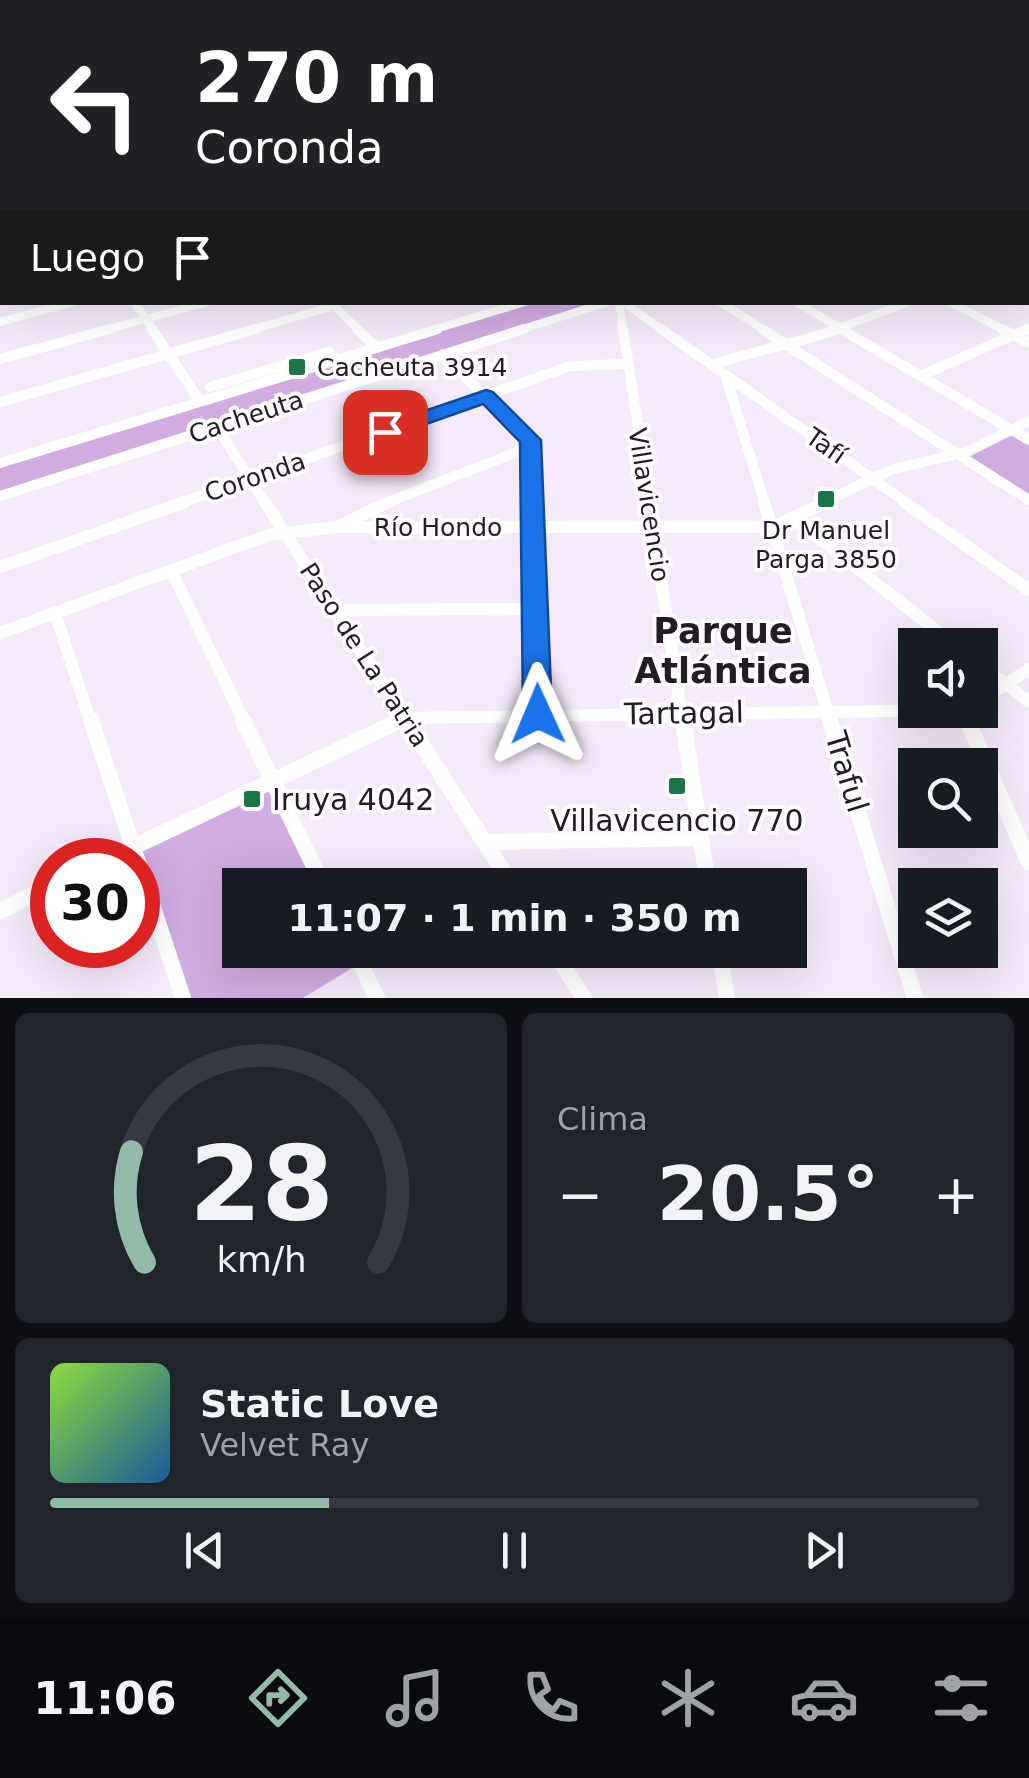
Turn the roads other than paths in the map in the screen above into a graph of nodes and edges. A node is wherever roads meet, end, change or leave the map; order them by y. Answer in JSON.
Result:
{"nodes":[{"id":1,"x":63,"y":305,"type":"edge"},
{"id":2,"x":136,"y":305,"type":"edge"},
{"id":3,"x":198,"y":305,"type":"edge"},
{"id":4,"x":329,"y":305,"type":"edge"},
{"id":5,"x":333,"y":305,"type":"edge"},
{"id":6,"x":598,"y":305,"type":"edge"},
{"id":7,"x":621,"y":305,"type":"edge"},
{"id":8,"x":626,"y":305,"type":"edge"},
{"id":9,"x":725,"y":305,"type":"edge"},
{"id":10,"x":801,"y":305,"type":"edge"},
{"id":11,"x":900,"y":305,"type":"edge"},
{"id":12,"x":956,"y":305,"type":"edge"},
{"id":13,"x":498,"y":306,"type":"edge"},
{"id":14,"x":146,"y":320,"type":"junction"},
{"id":15,"x":0,"y":322,"type":"edge"},
{"id":16,"x":654,"y":324,"type":"junction"},
{"id":17,"x":622,"y":327,"type":"junction"},
{"id":18,"x":840,"y":328,"type":"junction"},
{"id":19,"x":1029,"y":328,"type":"edge"},
{"id":20,"x":1012,"y":335,"type":"junction"},
{"id":21,"x":1029,"y":343,"type":"edge"},
{"id":22,"x":788,"y":346,"type":"junction"},
{"id":23,"x":376,"y":348,"type":"junction"},
{"id":24,"x":168,"y":353,"type":"junction"},
{"id":25,"x":443,"y":354,"type":"junction"},
{"id":26,"x":0,"y":359,"type":"edge"},
{"id":27,"x":337,"y":360,"type":"junction"},
{"id":28,"x":627,"y":364,"type":"junction"},
{"id":29,"x":713,"y":365,"type":"junction"},
{"id":30,"x":725,"y":374,"type":"junction"},
{"id":31,"x":920,"y":376,"type":"junction"},
{"id":32,"x":210,"y":387,"type":"dead end"},
{"id":33,"x":486,"y":396,"type":"junction"},
{"id":34,"x":200,"y":401,"type":"junction"},
{"id":35,"x":0,"y":402,"type":"edge"},
{"id":36,"x":1029,"y":421,"type":"edge"},
{"id":37,"x":216,"y":426,"type":"junction"},
{"id":38,"x":1012,"y":430,"type":"junction"},
{"id":39,"x":1029,"y":440,"type":"edge"},
{"id":40,"x":534,"y":446,"type":"junction"},
{"id":41,"x":958,"y":454,"type":"junction"},
{"id":42,"x":0,"y":462,"type":"edge"},
{"id":43,"x":873,"y":478,"type":"junction"},
{"id":44,"x":250,"y":479,"type":"junction"},
{"id":45,"x":0,"y":496,"type":"edge"},
{"id":46,"x":1029,"y":500,"type":"edge"},
{"id":47,"x":793,"y":518,"type":"junction"},
{"id":48,"x":337,"y":527,"type":"junction"},
{"id":49,"x":652,"y":527,"type":"junction"},
{"id":50,"x":773,"y":527,"type":"junction"},
{"id":51,"x":535,"y":528,"type":"junction"},
{"id":52,"x":283,"y":531,"type":"junction"},
{"id":53,"x":0,"y":567,"type":"edge"},
{"id":54,"x":170,"y":570,"type":"junction"},
{"id":55,"x":1029,"y":590,"type":"edge"},
{"id":56,"x":535,"y":609,"type":"junction"},
{"id":57,"x":334,"y":610,"type":"junction"},
{"id":58,"x":54,"y":612,"type":"junction"},
{"id":59,"x":934,"y":628,"type":"edge"},
{"id":60,"x":0,"y":633,"type":"edge"},
{"id":61,"x":1029,"y":668,"type":"edge"},
{"id":62,"x":998,"y":678,"type":"edge"},
{"id":63,"x":1006,"y":684,"type":"junction"},
{"id":64,"x":998,"y":689,"type":"edge"},
{"id":65,"x":1029,"y":702,"type":"edge"},
{"id":66,"x":898,"y":711,"type":"edge"},
{"id":67,"x":829,"y":712,"type":"junction"},
{"id":68,"x":682,"y":713,"type":"junction"},
{"id":69,"x":538,"y":714,"type":"junction"},
{"id":70,"x":406,"y":718,"type":"junction"},
{"id":71,"x":970,"y":728,"type":"edge"},
{"id":72,"x":272,"y":780,"type":"junction"},
{"id":73,"x":130,"y":838,"type":"edge"},
{"id":74,"x":152,"y":838,"type":"edge"},
{"id":75,"x":701,"y":838,"type":"junction"},
{"id":76,"x":484,"y":842,"type":"junction"},
{"id":77,"x":1029,"y":862,"type":"edge"},
{"id":78,"x":315,"y":868,"type":"edge"},
{"id":79,"x":501,"y":868,"type":"edge"},
{"id":80,"x":705,"y":868,"type":"edge"},
{"id":81,"x":30,"y":896,"type":"edge"},
{"id":82,"x":0,"y":910,"type":"edge"},
{"id":83,"x":160,"y":929,"type":"edge"},
{"id":84,"x":363,"y":968,"type":"edge"},
{"id":85,"x":565,"y":968,"type":"edge"},
{"id":86,"x":722,"y":968,"type":"edge"},
{"id":87,"x":183,"y":998,"type":"edge"},
{"id":88,"x":377,"y":998,"type":"edge"},
{"id":89,"x":584,"y":998,"type":"edge"},
{"id":90,"x":726,"y":998,"type":"edge"},
{"id":91,"x":916,"y":998,"type":"edge"}],
"edges":[{"from":1,"to":15,"type":"street"},
{"from":2,"to":14,"type":"street"},
{"from":3,"to":14,"type":"street"},
{"from":4,"to":24,"type":"street"},
{"from":5,"to":23,"type":"street"},
{"from":6,"to":25,"type":"street","name":"Cacheuta"},
{"from":7,"to":17,"type":"street","name":"Villavicencio"},
{"from":8,"to":16,"type":"street","name":"Tafí"},
{"from":9,"to":22,"type":"street"},
{"from":10,"to":18,"type":"street"},
{"from":11,"to":18,"type":"street"},
{"from":12,"to":20,"type":"street"},
{"from":13,"to":23,"type":"street","name":"Cacheuta"},
{"from":14,"to":24,"type":"street"},
{"from":14,"to":26,"type":"street"},
{"from":16,"to":17,"type":"street"},
{"from":16,"to":29,"type":"street","name":"Tafí"},
{"from":17,"to":28,"type":"street","name":"Villavicencio"},
{"from":18,"to":22,"type":"street"},
{"from":18,"to":31,"type":"street"},
{"from":19,"to":20,"type":"street"},
{"from":20,"to":21,"type":"street"},
{"from":20,"to":31,"type":"street"},
{"from":22,"to":29,"type":"street"},
{"from":22,"to":41,"type":"street"},
{"from":23,"to":27,"type":"street","name":"Cacheuta"},
{"from":24,"to":34,"type":"street"},
{"from":24,"to":35,"type":"street"},
{"from":25,"to":33,"type":"street"},
{"from":25,"to":37,"type":"street","name":"Cacheuta"},
{"from":27,"to":32,"type":"street"},
{"from":27,"to":34,"type":"street","name":"Cacheuta"},
{"from":28,"to":33,"type":"street","name":"Coronda"},
{"from":28,"to":49,"type":"street","name":"Villavicencio"},
{"from":29,"to":30,"type":"street","name":"Tafí"},
{"from":30,"to":43,"type":"street","name":"Tafí"},
{"from":30,"to":50,"type":"street","name":"Traful"},
{"from":31,"to":38,"type":"street"},
{"from":33,"to":40,"type":"street"},
{"from":33,"to":44,"type":"street","name":"Coronda"},
{"from":34,"to":42,"type":"street","name":"Cacheuta"},
{"from":36,"to":38,"type":"street"},
{"from":37,"to":44,"type":"street","name":"Paso de La Patria"},
{"from":37,"to":45,"type":"street","name":"Cacheuta"},
{"from":38,"to":39,"type":"street"},
{"from":38,"to":41,"type":"street"},
{"from":40,"to":48,"type":"street"},
{"from":40,"to":51,"type":"street"},
{"from":41,"to":43,"type":"street"},
{"from":41,"to":46,"type":"street"},
{"from":43,"to":47,"type":"street"},
{"from":43,"to":55,"type":"street","name":"Tafí"},
{"from":44,"to":52,"type":"street","name":"Paso de La Patria"},
{"from":44,"to":53,"type":"street","name":"Coronda"},
{"from":47,"to":50,"type":"street"},
{"from":47,"to":59,"type":"street"},
{"from":48,"to":51,"type":"street","name":"Río Hondo"},
{"from":48,"to":52,"type":"street","name":"Río Hondo"},
{"from":49,"to":50,"type":"street","name":"Río Hondo"},
{"from":49,"to":51,"type":"street","name":"Río Hondo"},
{"from":49,"to":68,"type":"street","name":"Villavicencio"},
{"from":50,"to":67,"type":"street","name":"Traful"},
{"from":51,"to":56,"type":"street"},
{"from":52,"to":54,"type":"street","name":"Río Hondo"},
{"from":52,"to":57,"type":"street","name":"Paso de La Patria"},
{"from":54,"to":58,"type":"street","name":"Río Hondo"},
{"from":54,"to":72,"type":"street"},
{"from":56,"to":57,"type":"street"},
{"from":56,"to":69,"type":"street"},
{"from":57,"to":70,"type":"street","name":"Paso de La Patria"},
{"from":58,"to":60,"type":"street","name":"Río Hondo"},
{"from":58,"to":73,"type":"street"},
{"from":61,"to":63,"type":"street"},
{"from":62,"to":63,"type":"street"},
{"from":63,"to":64,"type":"street"},
{"from":63,"to":65,"type":"street"},
{"from":66,"to":67,"type":"street","name":"Tartagal"},
{"from":67,"to":68,"type":"street","name":"Tartagal"},
{"from":67,"to":91,"type":"street","name":"Traful"},
{"from":68,"to":69,"type":"street","name":"Tartagal"},
{"from":68,"to":75,"type":"street","name":"Villavicencio"},
{"from":69,"to":70,"type":"street","name":"Tartagal"},
{"from":70,"to":72,"type":"street"},
{"from":70,"to":76,"type":"street","name":"Paso de La Patria"},
{"from":71,"to":77,"type":"street"},
{"from":72,"to":74,"type":"street"},
{"from":72,"to":78,"type":"street"},
{"from":75,"to":76,"type":"street"},
{"from":75,"to":80,"type":"street","name":"Villavicencio"},
{"from":76,"to":79,"type":"street","name":"Paso de La Patria"},
{"from":81,"to":82,"type":"street"},
{"from":83,"to":87,"type":"street"},
{"from":84,"to":88,"type":"street"},
{"from":85,"to":89,"type":"street"},
{"from":86,"to":90,"type":"street"}]}
